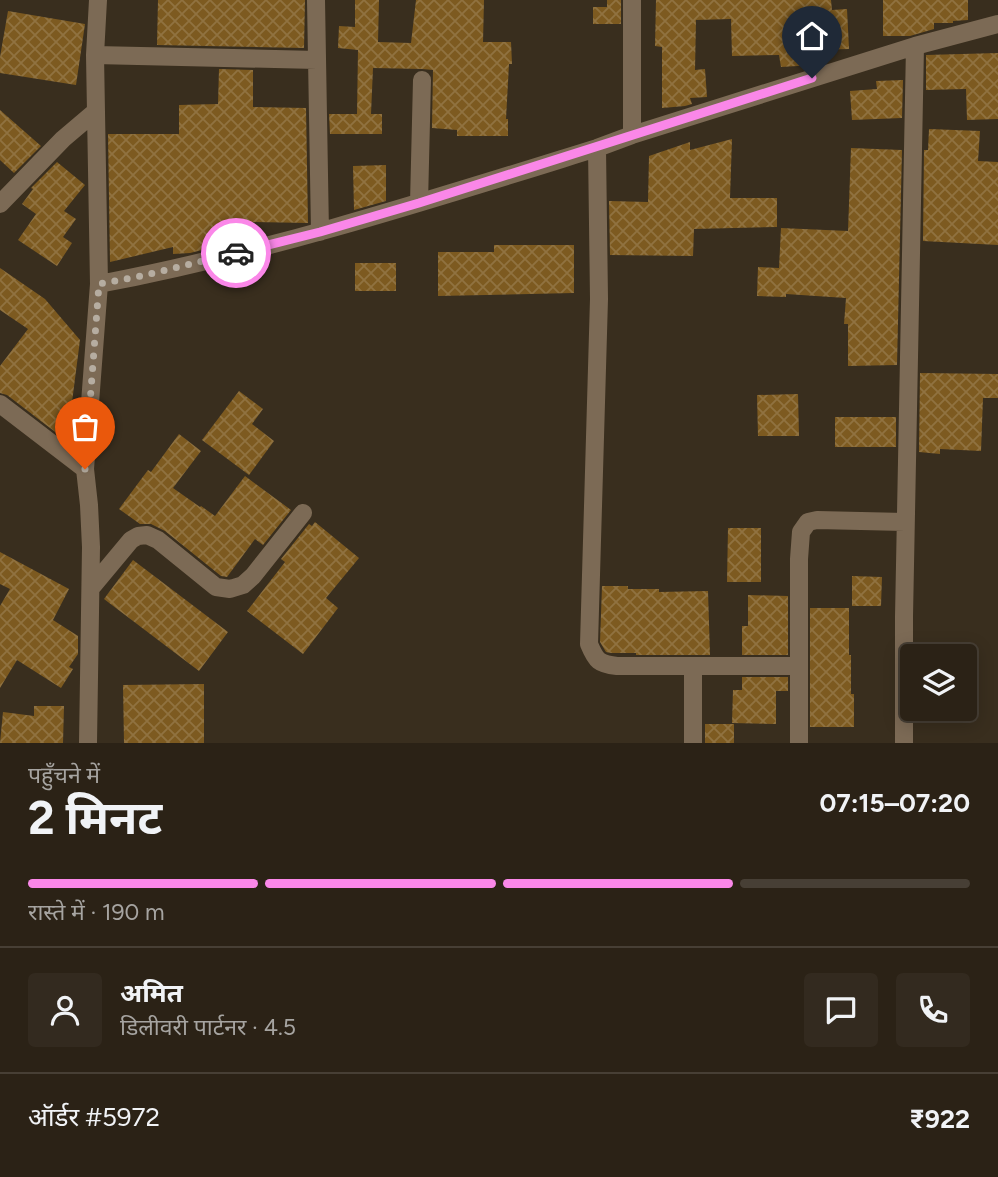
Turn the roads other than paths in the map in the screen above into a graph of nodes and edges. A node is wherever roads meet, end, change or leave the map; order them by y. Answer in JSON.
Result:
{"nodes":[{"id":1,"x":98,"y":0,"type":"edge"},
{"id":2,"x":316,"y":0,"type":"edge"},
{"id":3,"x":632,"y":0,"type":"edge"},
{"id":4,"x":998,"y":24,"type":"edge"},
{"id":5,"x":915,"y":46,"type":"junction"},
{"id":6,"x":95,"y":55,"type":"junction"},
{"id":7,"x":317,"y":60,"type":"junction"},
{"id":8,"x":422,"y":80,"type":"dead end"},
{"id":9,"x":96,"y":111,"type":"junction"},
{"id":10,"x":632,"y":135,"type":"junction"},
{"id":11,"x":597,"y":148,"type":"junction"},
{"id":12,"x":419,"y":203,"type":"junction"},
{"id":13,"x":0,"y":204,"type":"edge"},
{"id":14,"x":320,"y":232,"type":"junction"},
{"id":15,"x":99,"y":284,"type":"junction"},
{"id":16,"x":0,"y":404,"type":"edge"},
{"id":17,"x":85,"y":469,"type":"junction"},
{"id":18,"x":303,"y":513,"type":"dead end"},
{"id":19,"x":905,"y":522,"type":"junction"},
{"id":20,"x":91,"y":588,"type":"junction"},
{"id":21,"x":799,"y":666,"type":"junction"},
{"id":22,"x":693,"y":667,"type":"junction"},
{"id":23,"x":88,"y":743,"type":"edge"},
{"id":24,"x":693,"y":743,"type":"edge"},
{"id":25,"x":799,"y":743,"type":"edge"},
{"id":26,"x":904,"y":743,"type":"edge"}],
"edges":[{"from":1,"to":6,"type":"street"},
{"from":2,"to":7,"type":"street"},
{"from":3,"to":10,"type":"street"},
{"from":4,"to":5,"type":"street"},
{"from":5,"to":10,"type":"street"},
{"from":5,"to":19,"type":"street"},
{"from":6,"to":7,"type":"street"},
{"from":6,"to":9,"type":"street"},
{"from":7,"to":14,"type":"street"},
{"from":8,"to":12,"type":"street"},
{"from":9,"to":13,"type":"street"},
{"from":9,"to":15,"type":"street"},
{"from":10,"to":11,"type":"street"},
{"from":11,"to":12,"type":"street"},
{"from":11,"to":22,"type":"street"},
{"from":12,"to":14,"type":"street"},
{"from":14,"to":15,"type":"street"},
{"from":15,"to":17,"type":"street"},
{"from":16,"to":17,"type":"street"},
{"from":17,"to":20,"type":"street"},
{"from":18,"to":20,"type":"street"},
{"from":19,"to":21,"type":"street"},
{"from":19,"to":26,"type":"street"},
{"from":20,"to":23,"type":"street"},
{"from":21,"to":22,"type":"street"},
{"from":21,"to":25,"type":"street"},
{"from":22,"to":24,"type":"street"}]}
